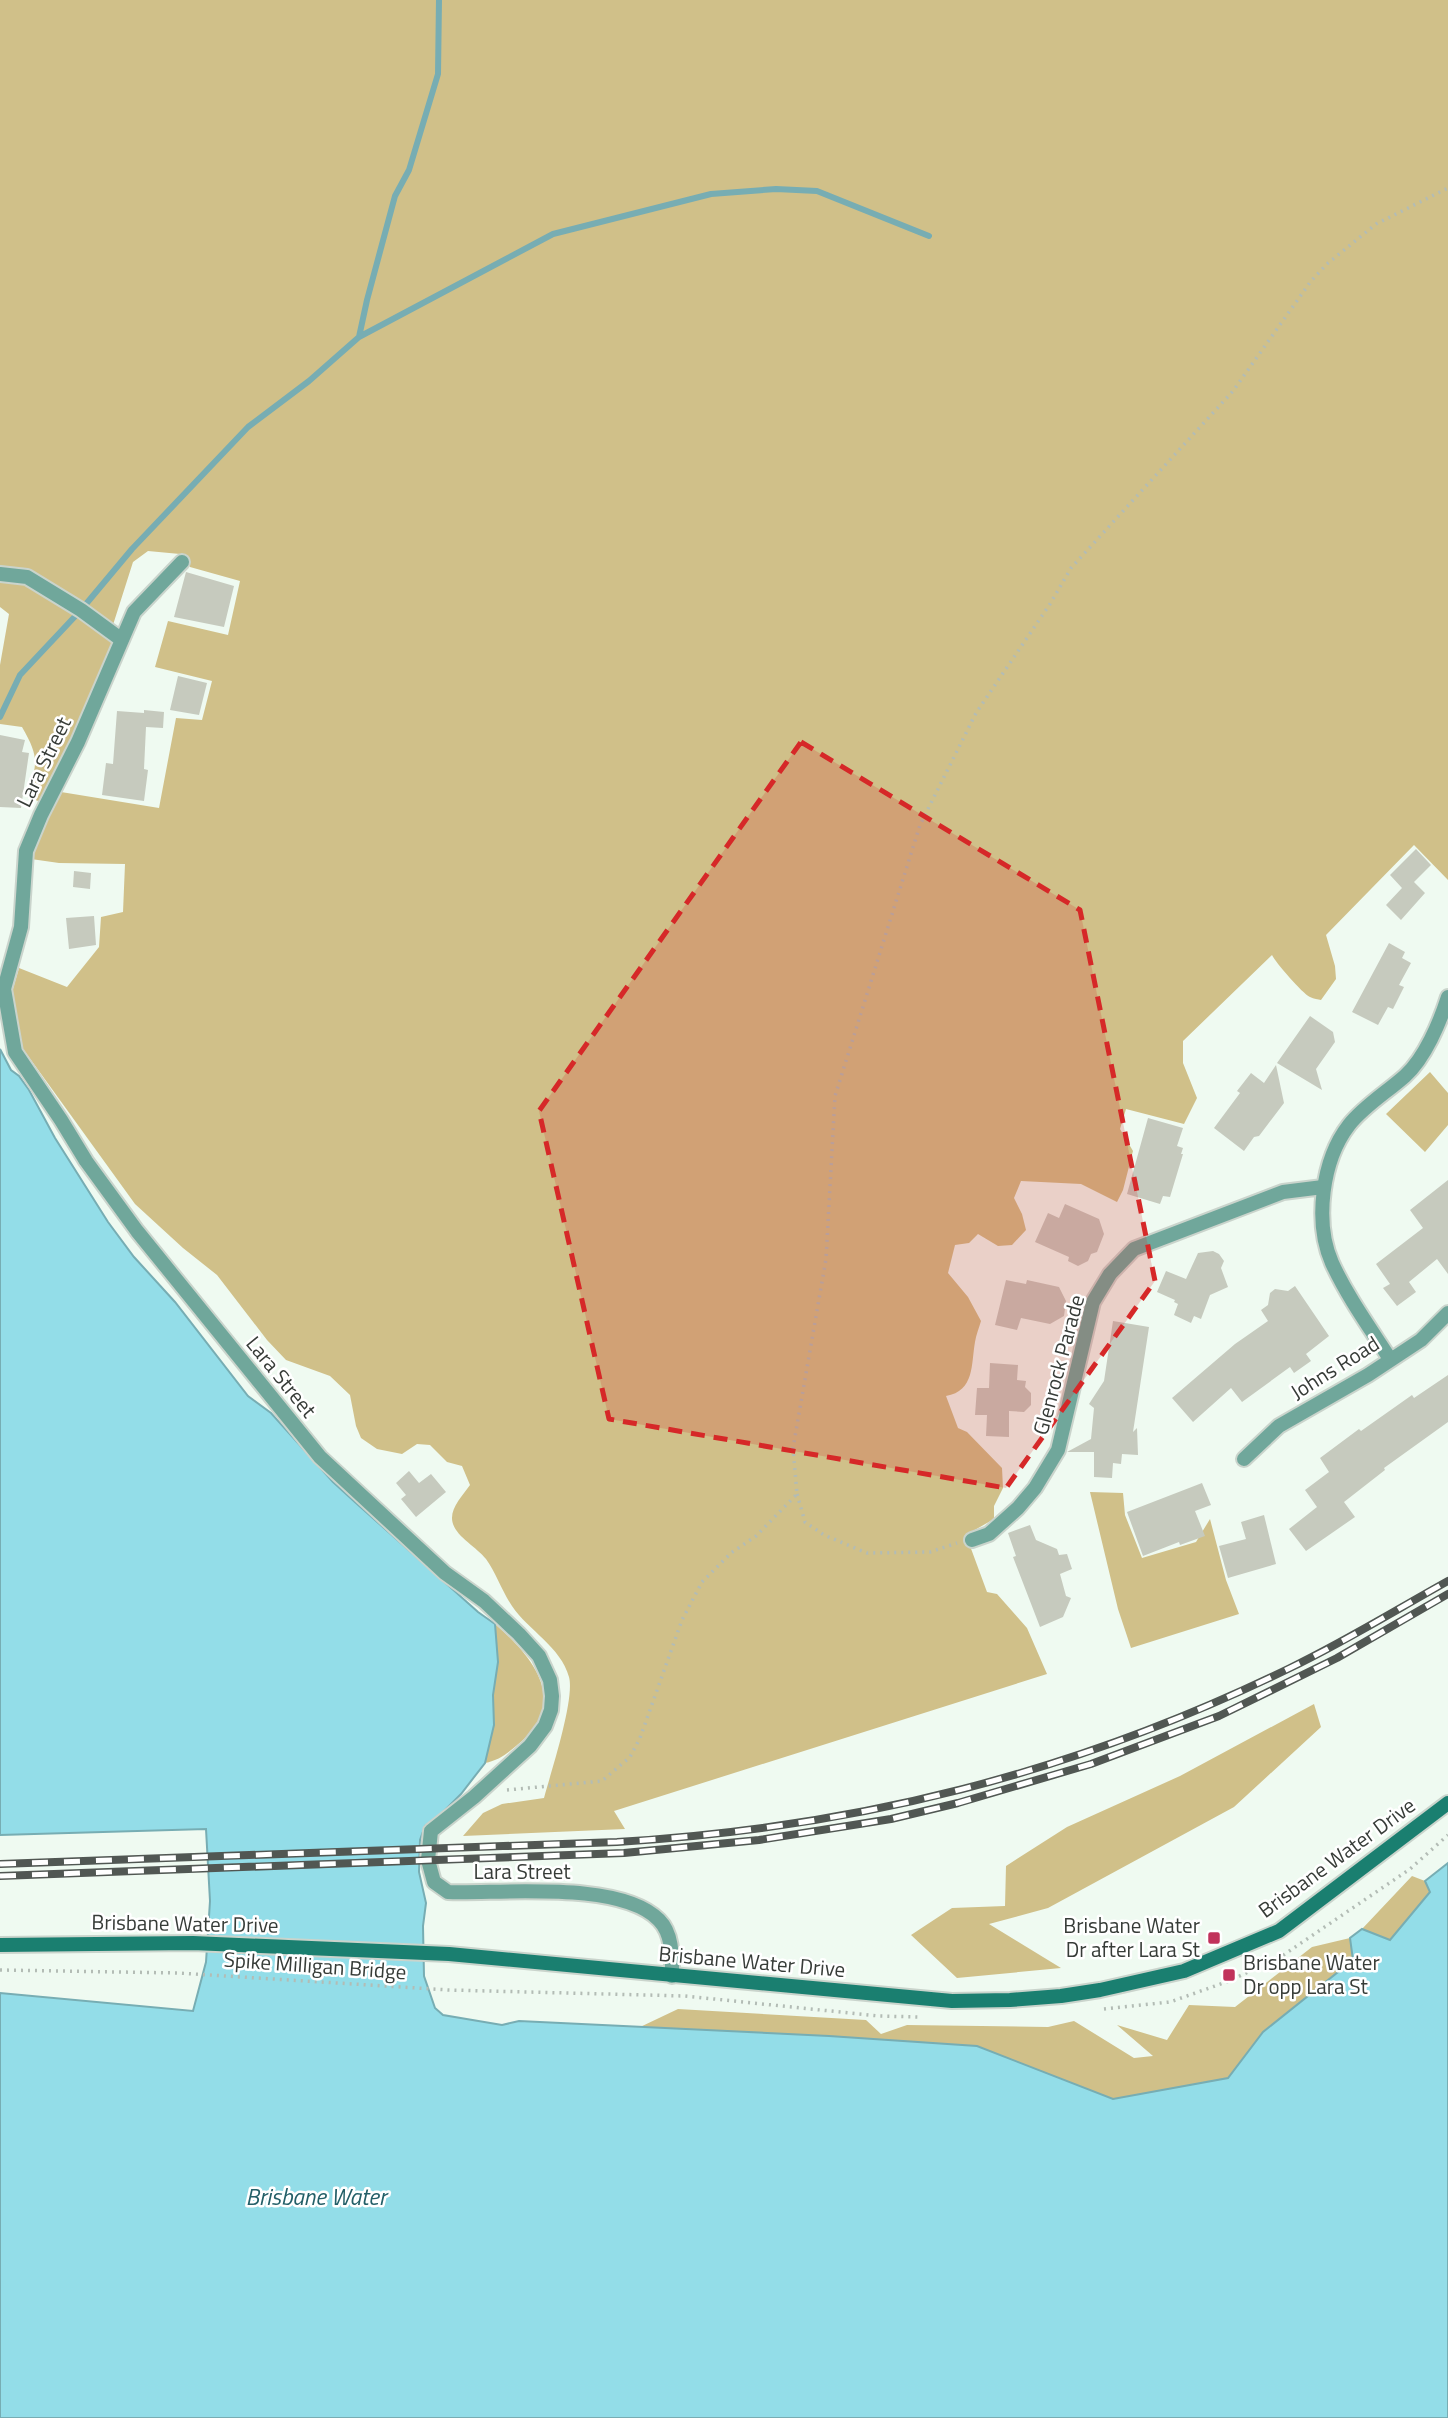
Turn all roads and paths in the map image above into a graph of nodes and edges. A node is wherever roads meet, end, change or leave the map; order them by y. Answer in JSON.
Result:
{"nodes":[{"id":1,"x":1448,"y":188,"type":"edge"},
{"id":2,"x":183,"y":562,"type":"dead end"},
{"id":3,"x":0,"y":573,"type":"edge"},
{"id":4,"x":121,"y":640,"type":"junction"},
{"id":5,"x":1448,"y":997,"type":"edge"},
{"id":6,"x":1323,"y":1187,"type":"junction"},
{"id":7,"x":1448,"y":1313,"type":"edge"},
{"id":8,"x":1390,"y":1359,"type":"junction"},
{"id":9,"x":1244,"y":1459,"type":"dead end"},
{"id":10,"x":797,"y":1494,"type":"junction"},
{"id":11,"x":972,"y":1539,"type":"joint"},
{"id":12,"x":474,"y":1797,"type":"junction"},
{"id":13,"x":1448,"y":1803,"type":"edge"},
{"id":14,"x":1448,"y":1835,"type":"edge"},
{"id":15,"x":0,"y":1945,"type":"edge"},
{"id":16,"x":0,"y":1970,"type":"edge"},
{"id":17,"x":672,"y":1976,"type":"junction"},
{"id":18,"x":1101,"y":2009,"type":"dead end"},
{"id":19,"x":921,"y":2017,"type":"dead end"}],
"edges":[{"from":1,"to":10,"type":"path"},
{"from":2,"to":4,"type":"street","name":"Lara Street"},
{"from":3,"to":4,"type":"street"},
{"from":4,"to":12,"type":"street","name":"Lara Street"},
{"from":5,"to":6,"type":"street"},
{"from":6,"to":8,"type":"street"},
{"from":6,"to":11,"type":"street","name":"Glenrock Parade"},
{"from":7,"to":8,"type":"street","name":"Johns Road"},
{"from":8,"to":9,"type":"street","name":"Johns Road"},
{"from":10,"to":11,"type":"path"},
{"from":10,"to":12,"type":"path"},
{"from":12,"to":17,"type":"street","name":"Lara Street"},
{"from":13,"to":17,"type":"main road","name":"Brisbane Water Drive"},
{"from":14,"to":18,"type":"path"},
{"from":15,"to":17,"type":"main road","name":"Brisbane Water Drive"},
{"from":16,"to":19,"type":"path","name":"Spike Milligan Bridge"}]}
